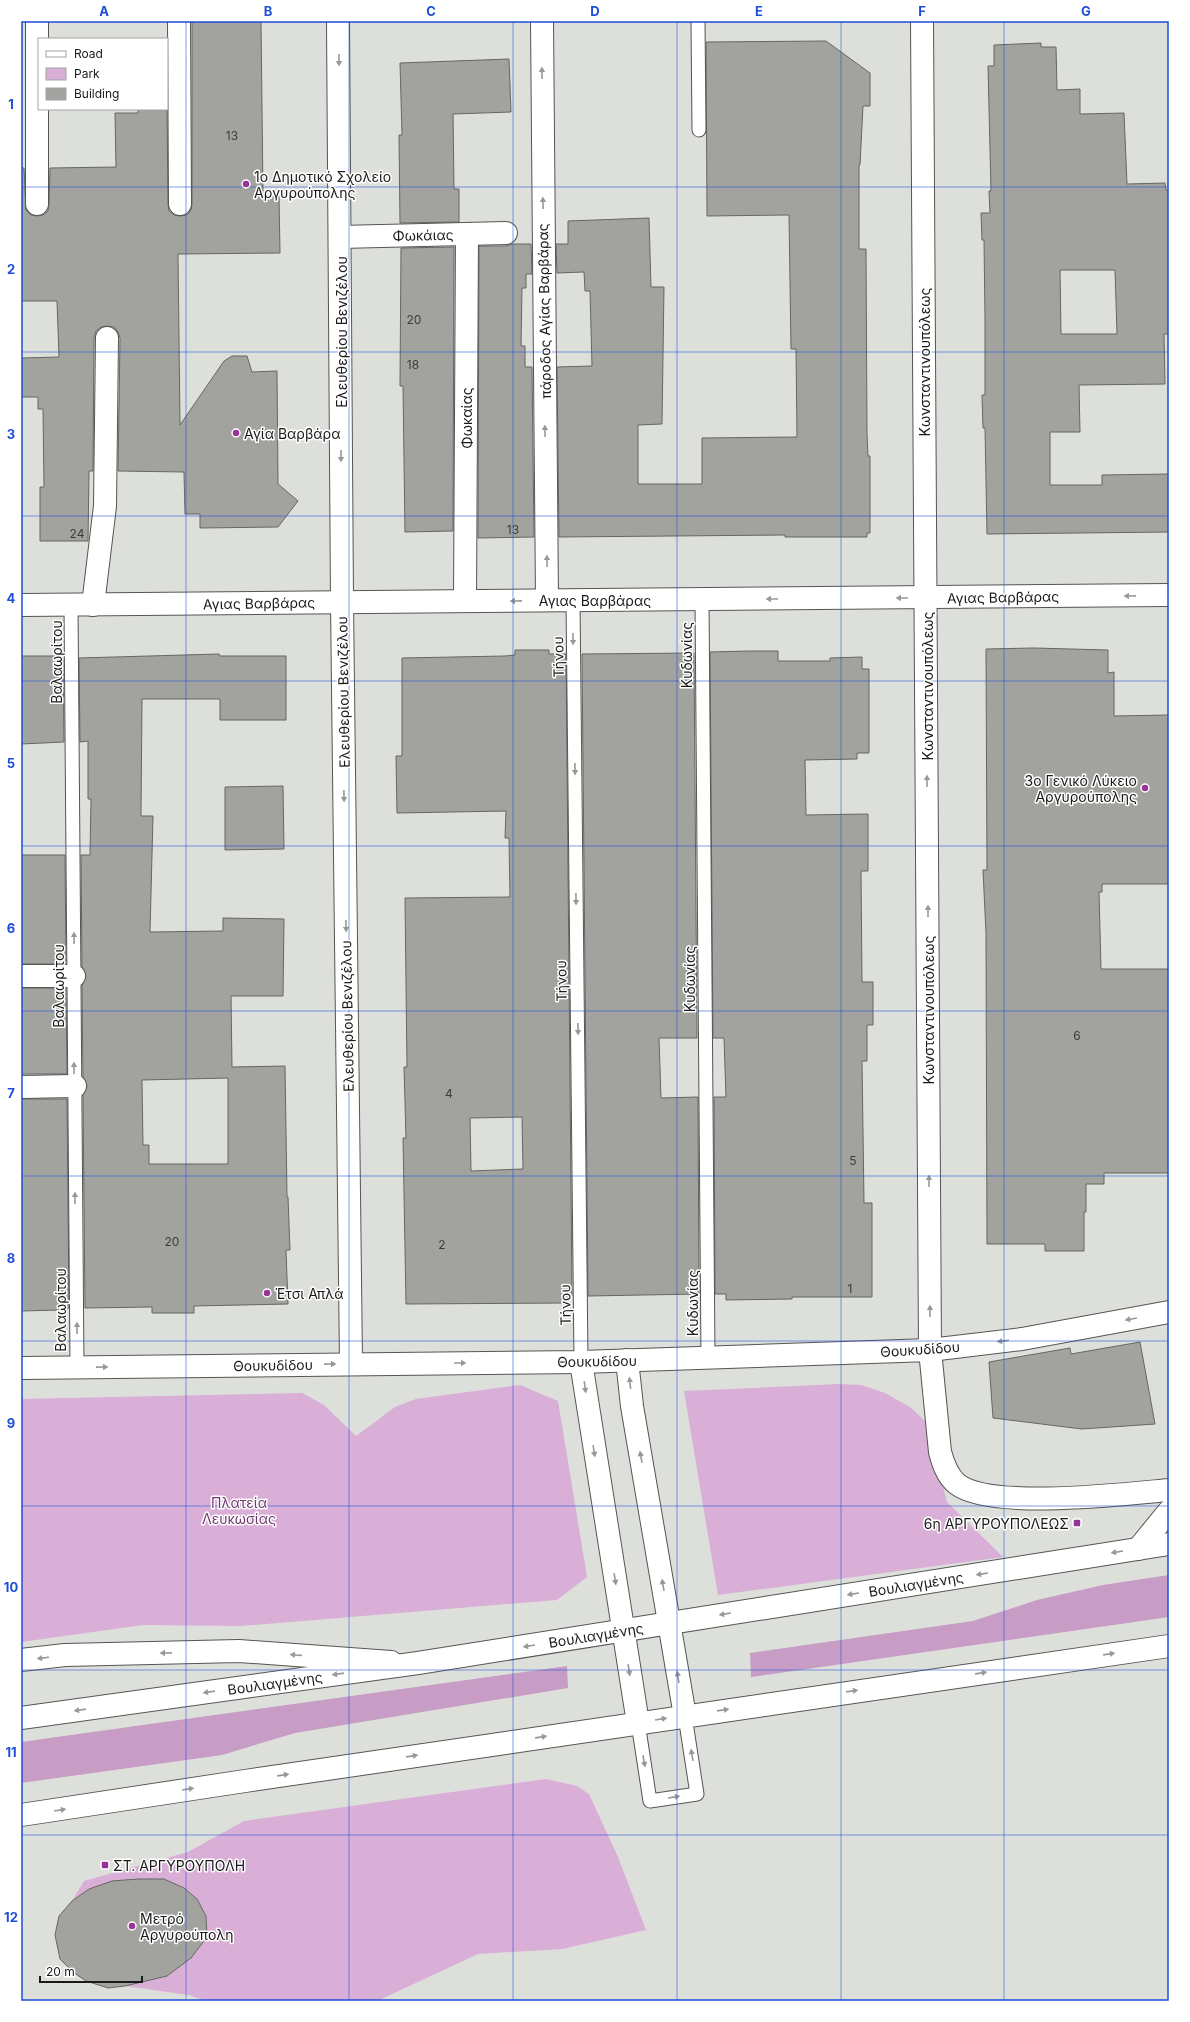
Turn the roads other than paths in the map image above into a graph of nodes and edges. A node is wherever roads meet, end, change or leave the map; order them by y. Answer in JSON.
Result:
{"nodes":[{"id":1,"x":37,"y":21,"type":"edge"},
{"id":2,"x":179,"y":21,"type":"edge"},
{"id":3,"x":338,"y":21,"type":"edge"},
{"id":4,"x":542,"y":21,"type":"edge"},
{"id":5,"x":698,"y":21,"type":"edge"},
{"id":6,"x":922,"y":21,"type":"edge"},
{"id":7,"x":699,"y":130,"type":"dead end"},
{"id":8,"x":37,"y":204,"type":"dead end"},
{"id":9,"x":180,"y":204,"type":"dead end"},
{"id":10,"x":506,"y":233,"type":"dead end"},
{"id":11,"x":467,"y":234,"type":"junction"},
{"id":12,"x":340,"y":237,"type":"junction"},
{"id":13,"x":107,"y":338,"type":"dead end"},
{"id":14,"x":1169,"y":595,"type":"edge"},
{"id":15,"x":926,"y":598,"type":"junction"},
{"id":16,"x":702,"y":599,"type":"junction"},
{"id":17,"x":547,"y":600,"type":"junction"},
{"id":18,"x":573,"y":600,"type":"junction"},
{"id":19,"x":465,"y":601,"type":"junction"},
{"id":20,"x":342,"y":602,"type":"junction"},
{"id":21,"x":94,"y":604,"type":"junction"},
{"id":22,"x":21,"y":605,"type":"edge"},
{"id":23,"x":71,"y":605,"type":"junction"},
{"id":24,"x":21,"y":976,"type":"edge"},
{"id":25,"x":74,"y":976,"type":"junction"},
{"id":26,"x":74,"y":1086,"type":"junction"},
{"id":27,"x":21,"y":1087,"type":"edge"},
{"id":28,"x":1169,"y":1312,"type":"edge"},
{"id":29,"x":930,"y":1350,"type":"junction"},
{"id":30,"x":708,"y":1358,"type":"junction"},
{"id":31,"x":627,"y":1360,"type":"junction"},
{"id":32,"x":582,"y":1362,"type":"junction"},
{"id":33,"x":351,"y":1363,"type":"junction"},
{"id":34,"x":77,"y":1367,"type":"junction"},
{"id":35,"x":21,"y":1368,"type":"edge"},
{"id":36,"x":1169,"y":1490,"type":"edge"},
{"id":37,"x":1169,"y":1511,"type":"edge"},
{"id":38,"x":1169,"y":1544,"type":"edge"},
{"id":39,"x":1138,"y":1549,"type":"junction"},
{"id":40,"x":670,"y":1623,"type":"junction"},
{"id":41,"x":623,"y":1631,"type":"junction"},
{"id":42,"x":1169,"y":1646,"type":"edge"},
{"id":43,"x":21,"y":1660,"type":"edge"},
{"id":44,"x":418,"y":1663,"type":"junction"},
{"id":45,"x":685,"y":1716,"type":"junction"},
{"id":46,"x":21,"y":1718,"type":"edge"},
{"id":47,"x":638,"y":1723,"type":"junction"},
{"id":48,"x":21,"y":1815,"type":"edge"}],
"edges":[{"from":1,"to":8,"type":"street"},
{"from":2,"to":9,"type":"street"},
{"from":3,"to":12,"type":"street","name":"Ελευθερίου Βενιζέλου","one_way":true},
{"from":17,"to":4,"type":"street","name":"πάροδος Αγίας Βαρβάρας","one_way":true},
{"from":5,"to":7,"type":"lane"},
{"from":6,"to":15,"type":"street","name":"Κωνσταντινουπόλεως"},
{"from":10,"to":11,"type":"street","name":"Φωκάιας"},
{"from":11,"to":12,"type":"street","name":"Φωκάιας"},
{"from":11,"to":19,"type":"street","name":"Φωκαίας"},
{"from":12,"to":20,"type":"street","name":"Ελευθερίου Βενιζέλου","one_way":true},
{"from":13,"to":21,"type":"street"},
{"from":14,"to":15,"type":"street","name":"Αγιας Βαρβάρας","one_way":true},
{"from":15,"to":16,"type":"street","name":"Αγιας Βαρβάρας","one_way":true},
{"from":29,"to":15,"type":"street","name":"Κωνσταντινουπόλεως","one_way":true},
{"from":16,"to":18,"type":"street","name":"Αγιας Βαρβάρας"},
{"from":16,"to":30,"type":"lane","name":"Κυδωνίας"},
{"from":17,"to":18,"type":"street","name":"Αγιας Βαρβάρας"},
{"from":17,"to":19,"type":"street","name":"Αγιας Βαρβάρας","one_way":true},
{"from":18,"to":32,"type":"lane","name":"Τήνου","one_way":true},
{"from":19,"to":20,"type":"street","name":"Αγιας Βαρβάρας"},
{"from":20,"to":21,"type":"street","name":"Αγιας Βαρβάρας"},
{"from":20,"to":33,"type":"street","name":"Ελευθερίου Βενιζέλου","one_way":true},
{"from":21,"to":23,"type":"street","name":"Αγιας Βαρβάρας"},
{"from":22,"to":23,"type":"street","name":"Αγιας Βαρβάρας"},
{"from":25,"to":23,"type":"lane","name":"Βαλαωρίτου","one_way":true},
{"from":24,"to":25,"type":"street"},
{"from":26,"to":25,"type":"lane","name":"Βαλαωρίτου","one_way":true},
{"from":26,"to":27,"type":"street"},
{"from":34,"to":26,"type":"lane","name":"Βαλαωρίτου","one_way":true},
{"from":28,"to":29,"type":"street","name":"Θουκυδίδου","one_way":true},
{"from":29,"to":30,"type":"street","name":"Θουκυδίδου"},
{"from":29,"to":36,"type":"street","name":"Κωνσταντινουπόλεως"},
{"from":30,"to":31,"type":"street","name":"Θουκυδίδου"},
{"from":31,"to":32,"type":"street","name":"Θουκυδίδου"},
{"from":40,"to":31,"type":"street","one_way":true},
{"from":33,"to":32,"type":"street","name":"Θουκυδίδου","one_way":true},
{"from":32,"to":41,"type":"street","one_way":true},
{"from":34,"to":33,"type":"street","name":"Θουκυδίδου","one_way":true},
{"from":34,"to":35,"type":"street","name":"Θουκυδίδου"},
{"from":37,"to":39,"type":"street"},
{"from":38,"to":39,"type":"street","name":"Βουλιαγμένης"},
{"from":39,"to":40,"type":"street","name":"Βουλιαγμένης","one_way":true},
{"from":40,"to":41,"type":"street","name":"Βουλιαγμένης"},
{"from":45,"to":40,"type":"street","one_way":true},
{"from":41,"to":44,"type":"street","name":"Βουλιαγμένης","one_way":true},
{"from":41,"to":47,"type":"street","one_way":true},
{"from":45,"to":42,"type":"street","one_way":true},
{"from":44,"to":43,"type":"street","one_way":true},
{"from":44,"to":46,"type":"street","name":"Βουλιαγμένης","one_way":true},
{"from":47,"to":45,"type":"street","one_way":true},
{"from":47,"to":45,"type":"lane","one_way":true},
{"from":48,"to":47,"type":"street","one_way":true}]}
